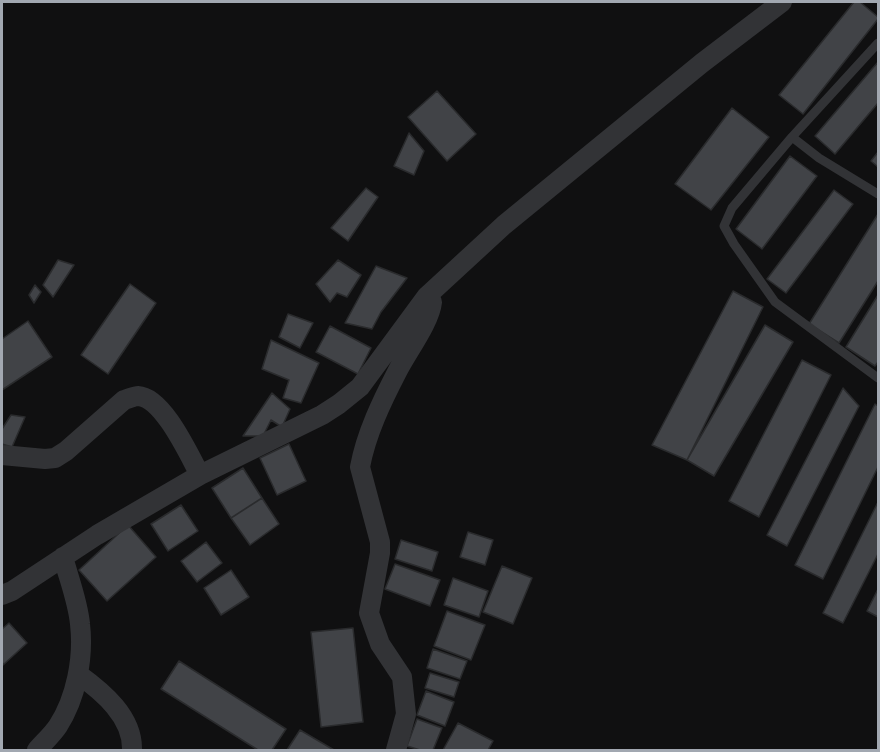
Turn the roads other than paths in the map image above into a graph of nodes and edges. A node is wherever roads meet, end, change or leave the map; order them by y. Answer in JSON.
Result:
{"nodes":[{"id":1,"x":782,"y":2,"type":"edge"},
{"id":2,"x":879,"y":44,"type":"edge"},
{"id":3,"x":792,"y":137,"type":"junction"},
{"id":4,"x":879,"y":194,"type":"edge"},
{"id":5,"x":427,"y":296,"type":"junction"},
{"id":6,"x":879,"y":378,"type":"edge"},
{"id":7,"x":2,"y":455,"type":"edge"},
{"id":8,"x":200,"y":475,"type":"junction"},
{"id":9,"x":63,"y":557,"type":"junction"},
{"id":10,"x":2,"y":595,"type":"edge"},
{"id":11,"x":78,"y":674,"type":"junction"},
{"id":12,"x":36,"y":750,"type":"edge"},
{"id":13,"x":132,"y":750,"type":"edge"},
{"id":14,"x":396,"y":750,"type":"edge"}],
"edges":[{"from":1,"to":5,"type":"street"},
{"from":2,"to":3,"type":"lane"},
{"from":3,"to":4,"type":"lane"},
{"from":3,"to":6,"type":"lane"},
{"from":5,"to":8,"type":"street"},
{"from":5,"to":14,"type":"street"},
{"from":7,"to":8,"type":"street"},
{"from":8,"to":9,"type":"street"},
{"from":9,"to":10,"type":"street"},
{"from":9,"to":11,"type":"street"},
{"from":11,"to":12,"type":"street"},
{"from":11,"to":13,"type":"street"}]}
